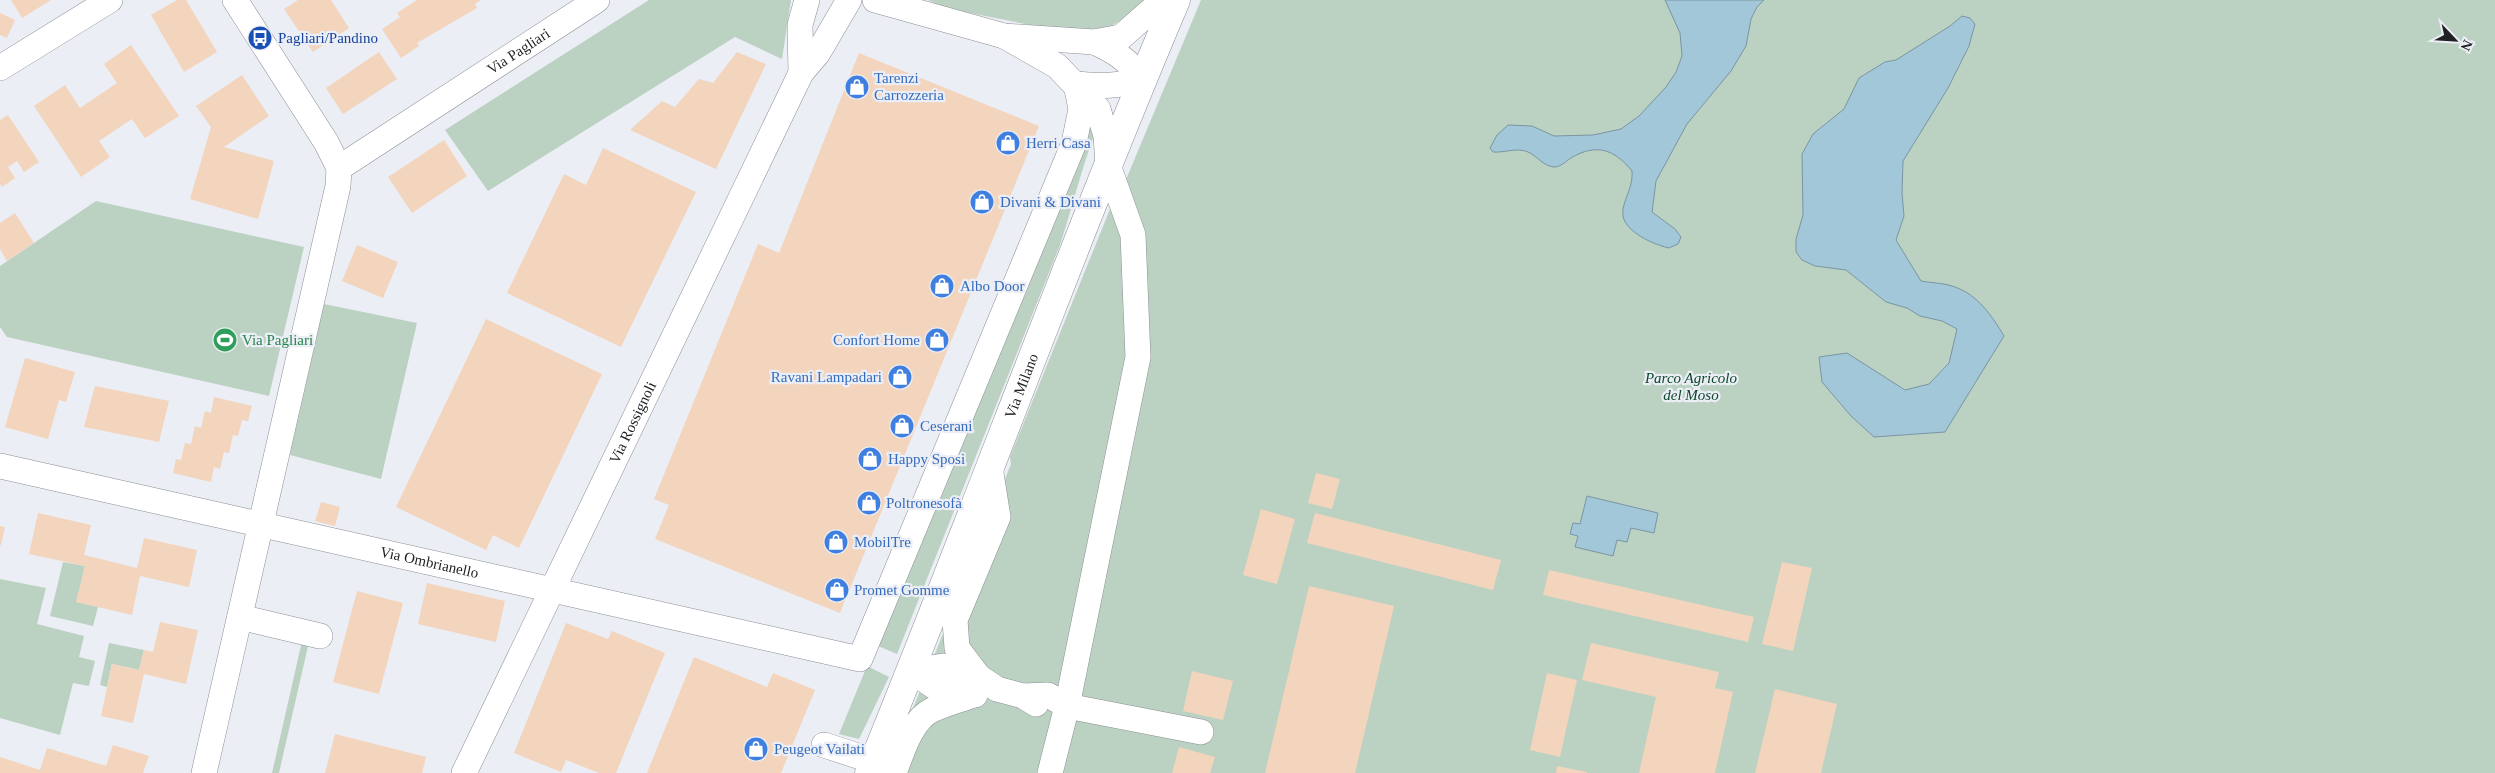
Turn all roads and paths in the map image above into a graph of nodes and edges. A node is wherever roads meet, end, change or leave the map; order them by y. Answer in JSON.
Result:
{"nodes":[{"id":1,"x":110,"y":0,"type":"edge"},
{"id":2,"x":235,"y":0,"type":"edge"},
{"id":3,"x":597,"y":0,"type":"edge"},
{"id":4,"x":807,"y":0,"type":"edge"},
{"id":5,"x":849,"y":0,"type":"edge"},
{"id":6,"x":875,"y":0,"type":"edge"},
{"id":7,"x":906,"y":0,"type":"edge"},
{"id":8,"x":1163,"y":0,"type":"edge"},
{"id":9,"x":1176,"y":0,"type":"edge"},
{"id":10,"x":940,"y":18,"type":"junction"},
{"id":11,"x":1004,"y":36,"type":"junction"},
{"id":12,"x":1094,"y":42,"type":"junction"},
{"id":13,"x":0,"y":68,"type":"edge"},
{"id":14,"x":801,"y":73,"type":"junction"},
{"id":15,"x":1142,"y":79,"type":"junction"},
{"id":16,"x":1076,"y":84,"type":"junction"},
{"id":17,"x":1108,"y":165,"type":"junction"},
{"id":18,"x":339,"y":168,"type":"junction"},
{"id":19,"x":0,"y":466,"type":"edge"},
{"id":20,"x":990,"y":467,"type":"junction"},
{"id":21,"x":262,"y":525,"type":"junction"},
{"id":22,"x":551,"y":590,"type":"junction"},
{"id":23,"x":240,"y":617,"type":"junction"},
{"id":24,"x":320,"y":636,"type":"dead end"},
{"id":25,"x":911,"y":671,"type":"junction"},
{"id":26,"x":983,"y":687,"type":"junction"},
{"id":27,"x":1067,"y":706,"type":"junction"},
{"id":28,"x":1201,"y":732,"type":"dead end"},
{"id":29,"x":824,"y":745,"type":"dead end"},
{"id":30,"x":879,"y":769,"type":"edge"},
{"id":31,"x":204,"y":773,"type":"edge"},
{"id":32,"x":464,"y":773,"type":"edge"},
{"id":33,"x":1050,"y":773,"type":"edge"}],
"edges":[{"from":1,"to":13,"type":"street"},
{"from":2,"to":18,"type":"street"},
{"from":3,"to":18,"type":"street","name":"Via Pagliari"},
{"from":4,"to":14,"type":"street","name":"Via Rossignoli"},
{"from":5,"to":14,"type":"street","name":"Via Rossignoli"},
{"from":6,"to":10,"type":"street"},
{"from":7,"to":10,"type":"street"},
{"from":8,"to":12,"type":"street"},
{"from":9,"to":15,"type":"main road","name":"Via Milano"},
{"from":10,"to":11,"type":"street"},
{"from":11,"to":12,"type":"street"},
{"from":11,"to":16,"type":"street"},
{"from":12,"to":15,"type":"street"},
{"from":14,"to":22,"type":"street","name":"Via Rossignoli"},
{"from":15,"to":16,"type":"street"},
{"from":15,"to":17,"type":"main road","name":"Via Milano"},
{"from":16,"to":17,"type":"street"},
{"from":16,"to":22,"type":"street","name":"Via Ombrianello"},
{"from":17,"to":20,"type":"main road","name":"Via Milano"},
{"from":17,"to":27,"type":"street"},
{"from":18,"to":21,"type":"street"},
{"from":19,"to":21,"type":"street","name":"Via Ombrianello"},
{"from":20,"to":25,"type":"main road","name":"Via Milano"},
{"from":20,"to":26,"type":"street"},
{"from":21,"to":22,"type":"street","name":"Via Ombrianello"},
{"from":21,"to":23,"type":"street"},
{"from":22,"to":32,"type":"street","name":"Via Rossignoli"},
{"from":23,"to":24,"type":"street"},
{"from":23,"to":31,"type":"street"},
{"from":25,"to":26,"type":"street"},
{"from":25,"to":30,"type":"main road","name":"Via Milano"},
{"from":26,"to":27,"type":"street"},
{"from":26,"to":30,"type":"street"},
{"from":27,"to":28,"type":"street"},
{"from":27,"to":33,"type":"street"},
{"from":29,"to":30,"type":"street"}]}
